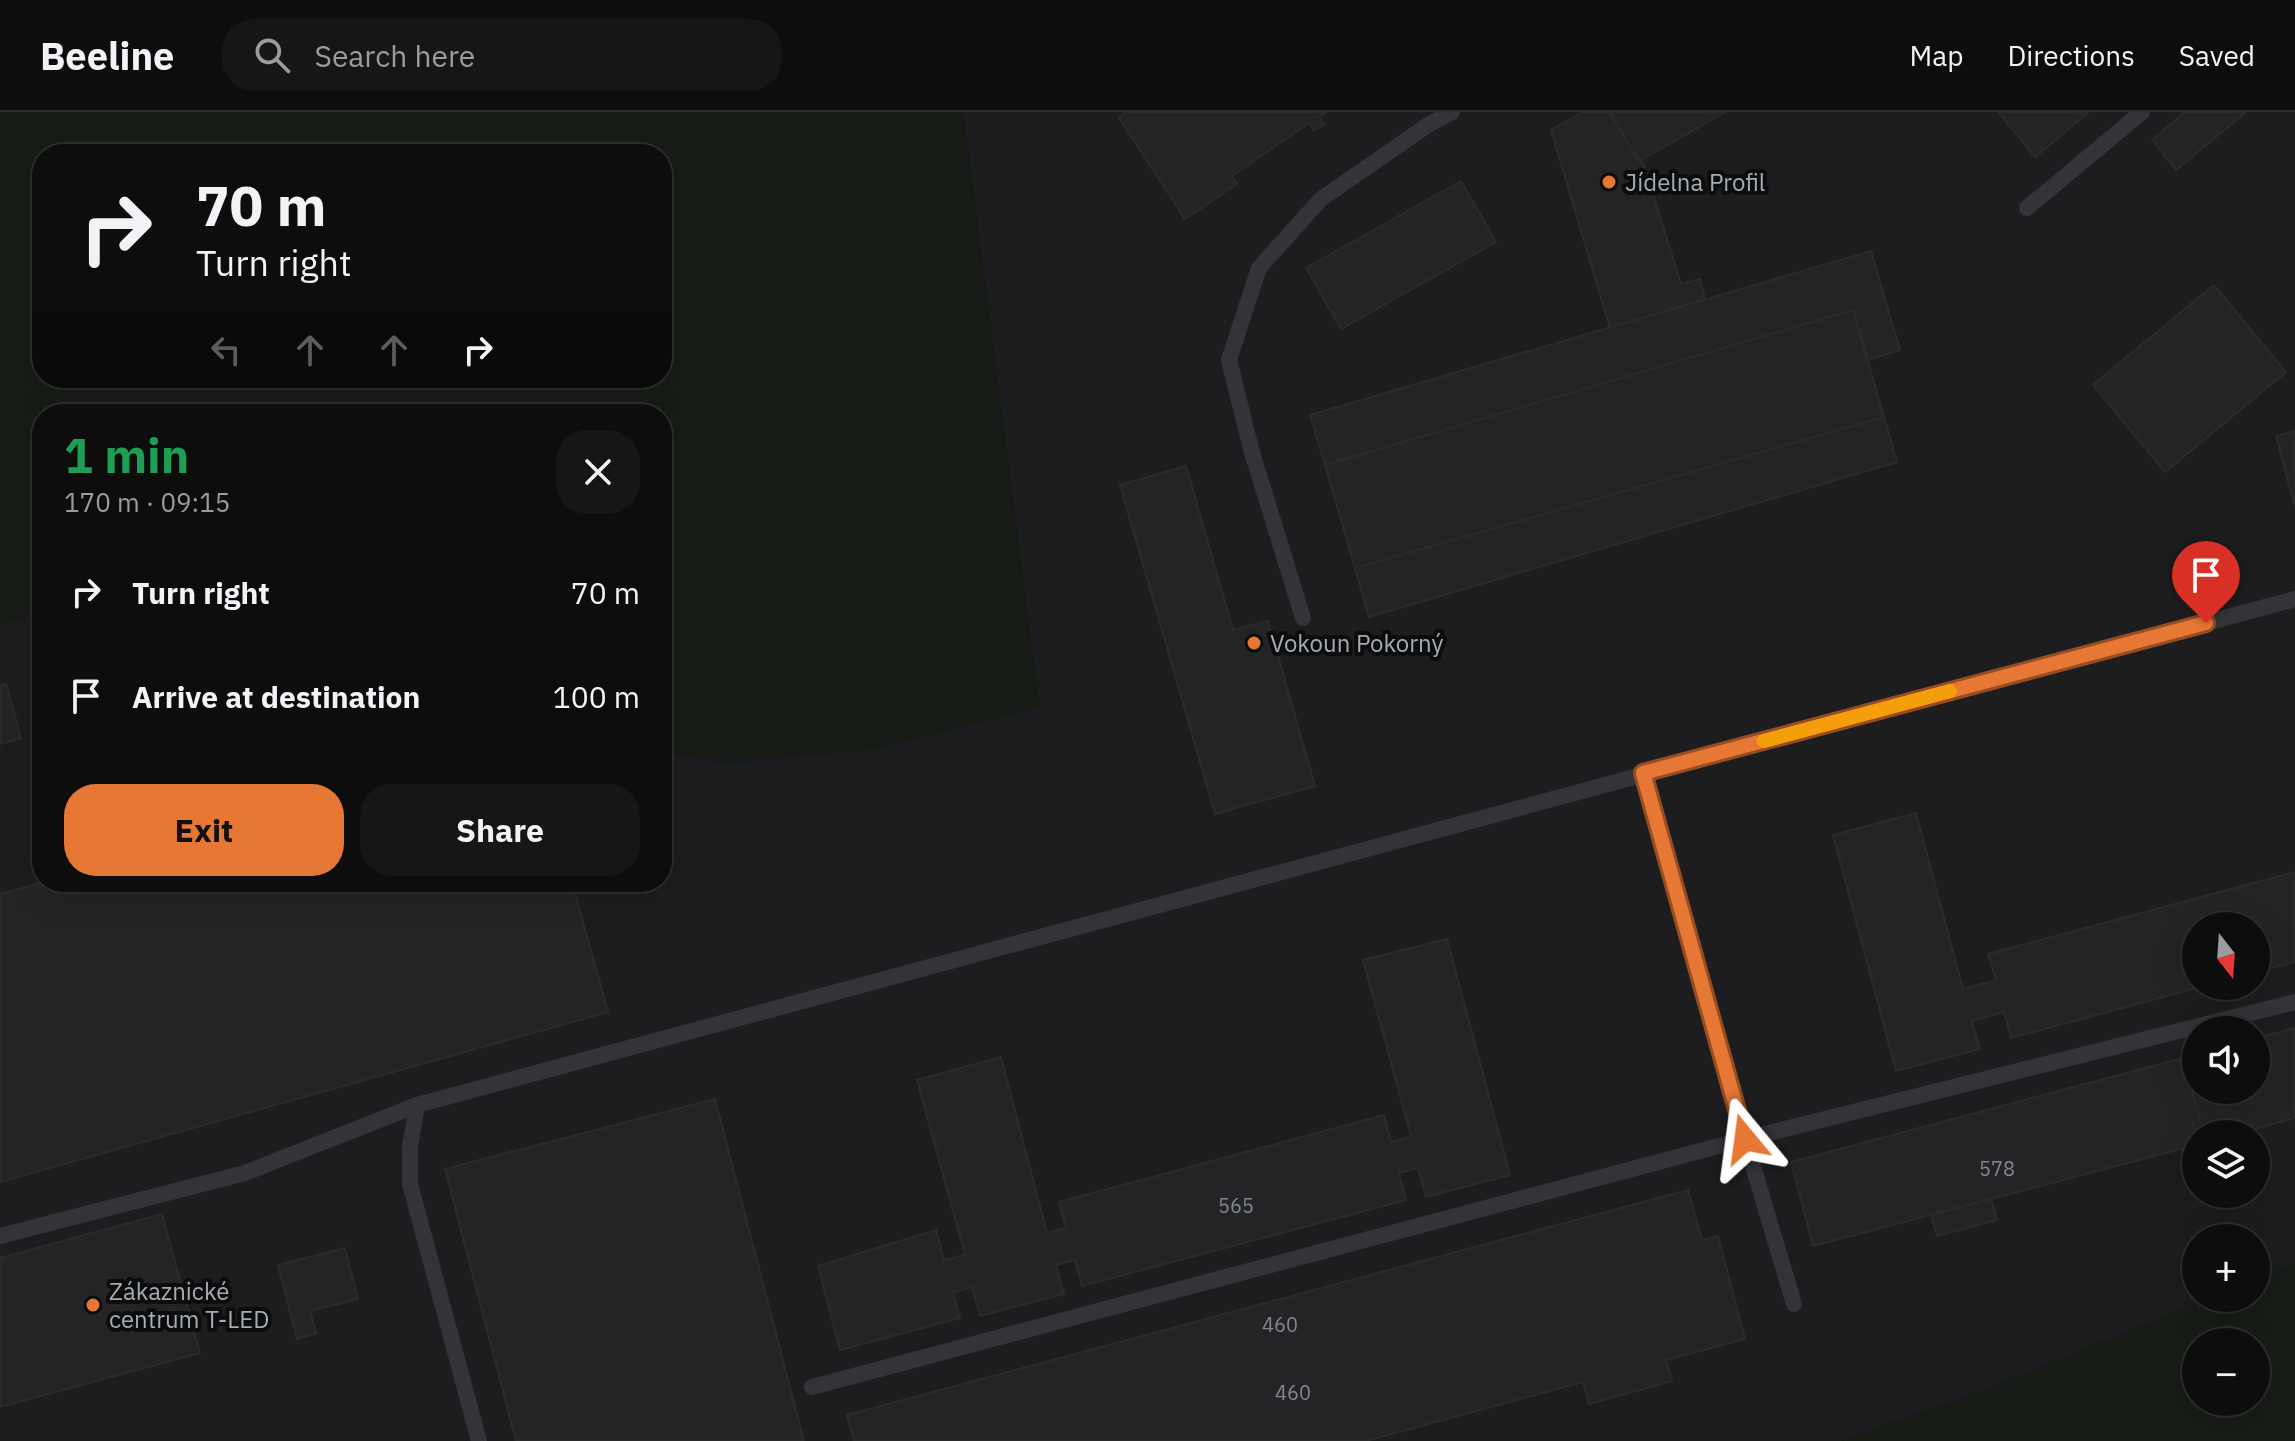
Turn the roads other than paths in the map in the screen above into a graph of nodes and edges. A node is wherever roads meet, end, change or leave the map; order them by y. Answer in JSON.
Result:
{"nodes":[{"id":1,"x":1452,"y":112,"type":"edge"},
{"id":2,"x":2142,"y":112,"type":"edge"},
{"id":3,"x":2027,"y":208,"type":"dead end"},
{"id":4,"x":2295,"y":599,"type":"edge"},
{"id":5,"x":1303,"y":618,"type":"dead end"},
{"id":6,"x":1643,"y":773,"type":"junction"},
{"id":7,"x":2295,"y":1002,"type":"edge"},
{"id":8,"x":417,"y":1105,"type":"junction"},
{"id":9,"x":1745,"y":1139,"type":"junction"},
{"id":10,"x":0,"y":1236,"type":"edge"},
{"id":11,"x":1794,"y":1304,"type":"dead end"},
{"id":12,"x":812,"y":1387,"type":"dead end"},
{"id":13,"x":479,"y":1441,"type":"edge"}],
"edges":[{"from":1,"to":5,"type":"lane"},
{"from":2,"to":3,"type":"lane"},
{"from":4,"to":6,"type":"lane"},
{"from":6,"to":8,"type":"lane"},
{"from":6,"to":9,"type":"lane"},
{"from":7,"to":9,"type":"lane"},
{"from":8,"to":10,"type":"lane"},
{"from":8,"to":13,"type":"lane"},
{"from":9,"to":11,"type":"lane"},
{"from":9,"to":12,"type":"lane"}]}
